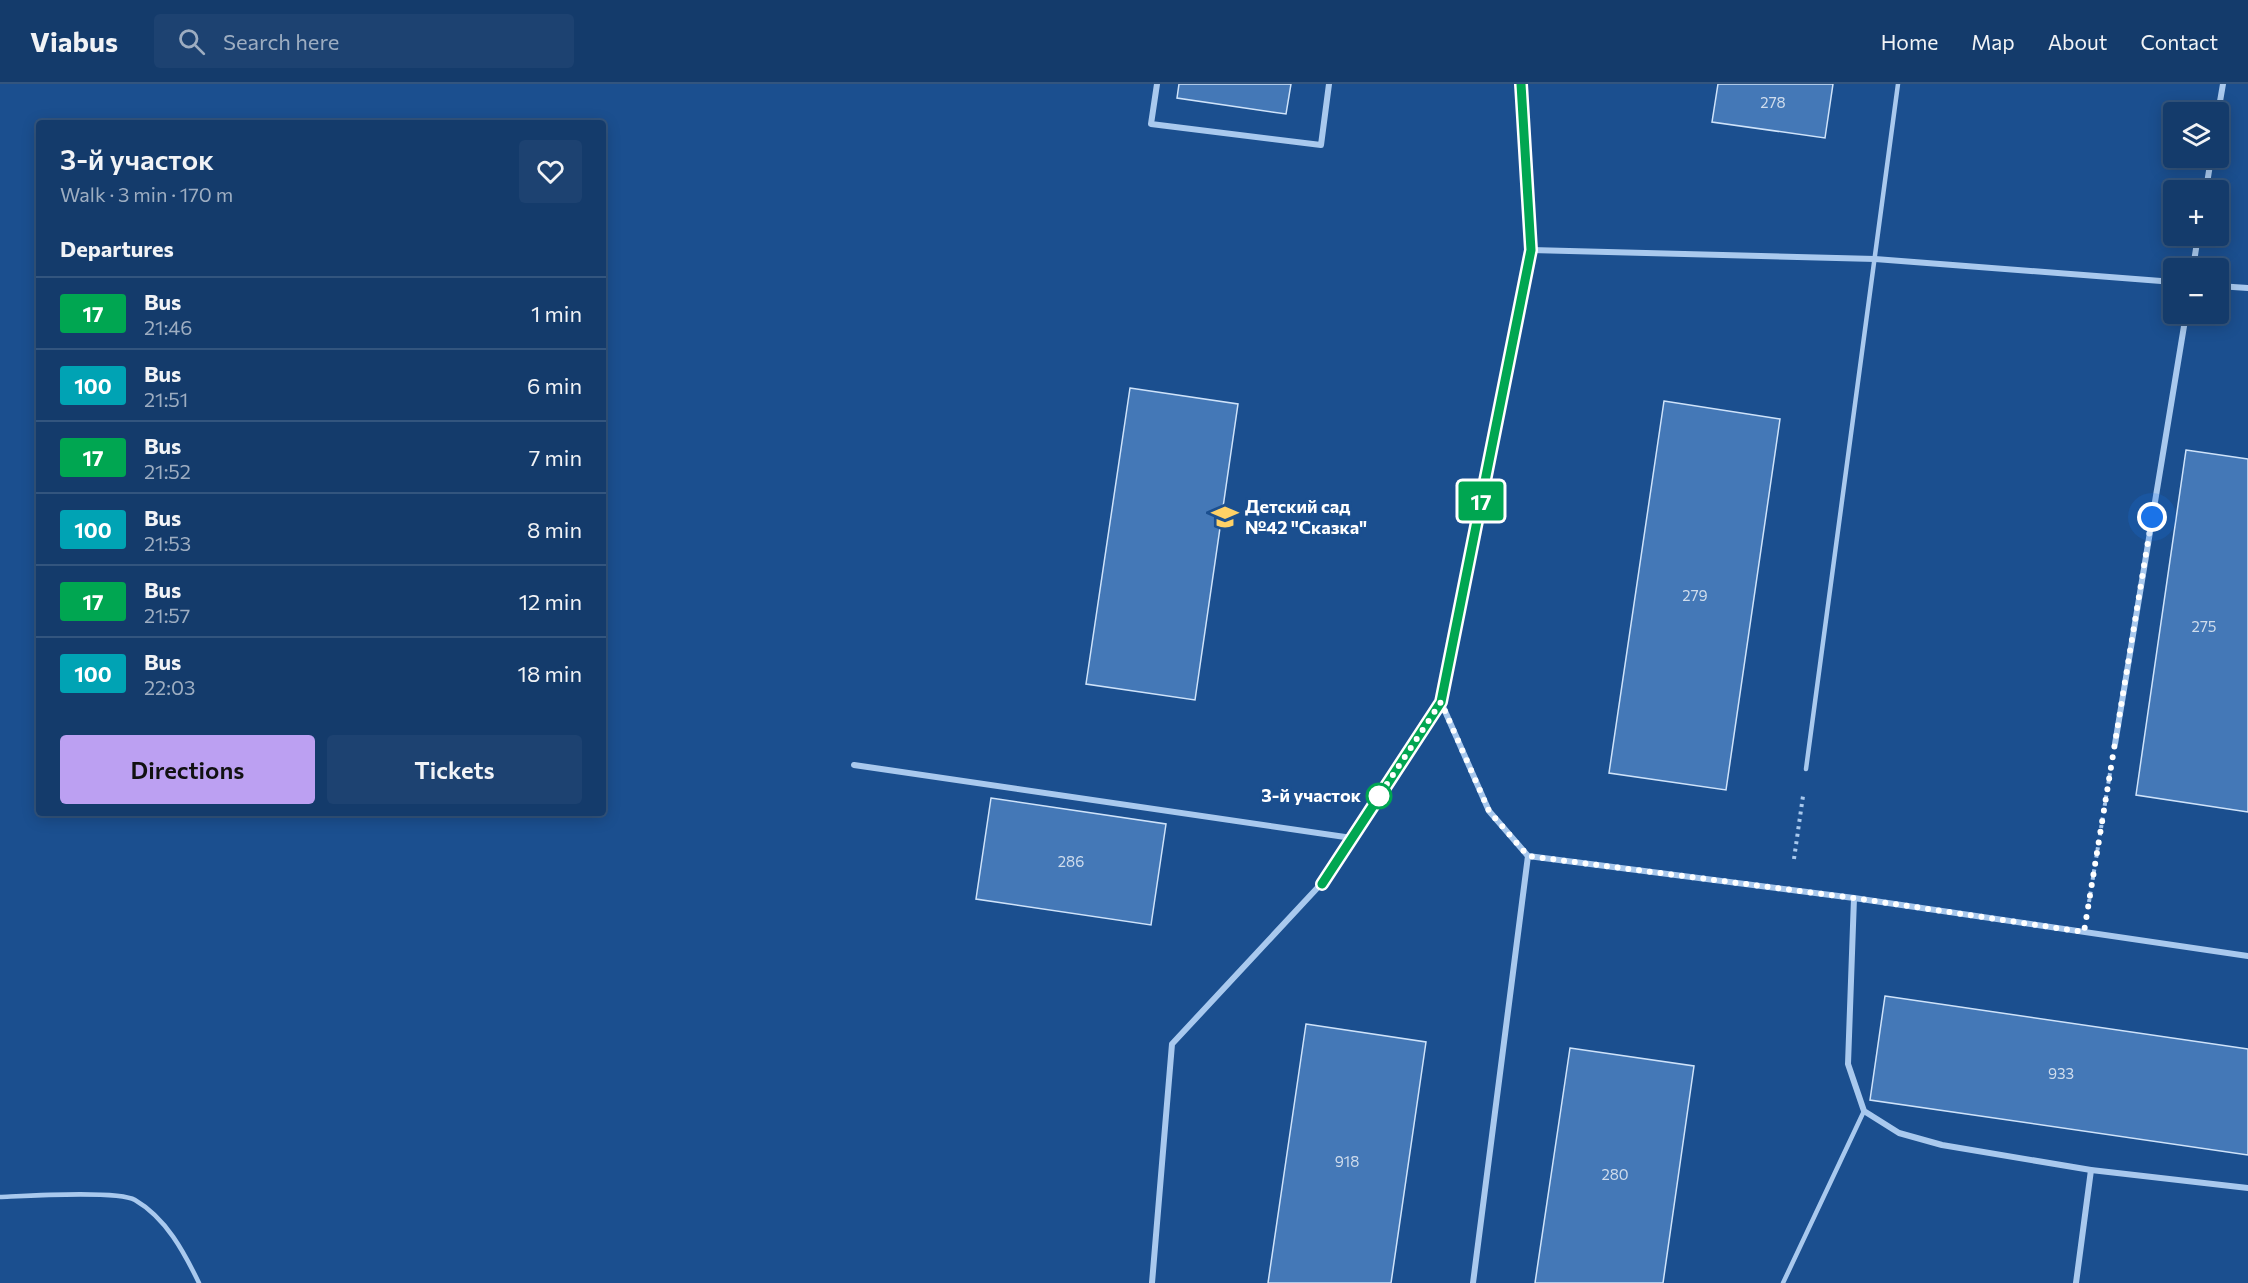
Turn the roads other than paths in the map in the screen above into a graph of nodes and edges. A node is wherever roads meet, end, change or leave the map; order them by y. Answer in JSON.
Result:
{"nodes":[{"id":1,"x":1157,"y":84,"type":"edge"},
{"id":2,"x":1329,"y":84,"type":"edge"},
{"id":3,"x":1521,"y":84,"type":"edge"},
{"id":4,"x":1898,"y":84,"type":"edge"},
{"id":5,"x":2223,"y":84,"type":"edge"},
{"id":6,"x":2220,"y":102,"type":"edge"},
{"id":7,"x":1531,"y":250,"type":"junction"},
{"id":8,"x":1875,"y":259,"type":"junction"},
{"id":9,"x":2163,"y":281,"type":"edge"},
{"id":10,"x":2229,"y":287,"type":"edge"},
{"id":11,"x":2248,"y":288,"type":"edge"},
{"id":12,"x":2184,"y":324,"type":"edge"},
{"id":13,"x":1441,"y":702,"type":"junction"},
{"id":14,"x":2115,"y":744,"type":"road end"},
{"id":15,"x":854,"y":765,"type":"dead end"},
{"id":16,"x":1806,"y":769,"type":"road end"},
{"id":17,"x":1352,"y":838,"type":"junction"},
{"id":18,"x":1528,"y":856,"type":"junction"},
{"id":19,"x":1854,"y":898,"type":"junction"},
{"id":20,"x":2248,"y":956,"type":"edge"},
{"id":21,"x":1864,"y":1111,"type":"junction"},
{"id":22,"x":2091,"y":1170,"type":"junction"},
{"id":23,"x":2248,"y":1188,"type":"edge"},
{"id":24,"x":0,"y":1197,"type":"edge"},
{"id":25,"x":199,"y":1283,"type":"edge"},
{"id":26,"x":1152,"y":1283,"type":"edge"},
{"id":27,"x":1473,"y":1283,"type":"edge"},
{"id":28,"x":1784,"y":1283,"type":"edge"},
{"id":29,"x":2076,"y":1283,"type":"edge"}],
"edges":[{"from":1,"to":2,"type":"street"},
{"from":3,"to":7,"type":"street"},
{"from":4,"to":8,"type":"lane"},
{"from":5,"to":6,"type":"street"},
{"from":7,"to":8,"type":"street"},
{"from":7,"to":13,"type":"street"},
{"from":8,"to":9,"type":"street"},
{"from":8,"to":16,"type":"lane"},
{"from":10,"to":11,"type":"street"},
{"from":12,"to":14,"type":"street"},
{"from":13,"to":17,"type":"street"},
{"from":13,"to":18,"type":"street"},
{"from":15,"to":17,"type":"street"},
{"from":17,"to":26,"type":"street"},
{"from":18,"to":19,"type":"street"},
{"from":18,"to":27,"type":"street"},
{"from":19,"to":20,"type":"street"},
{"from":19,"to":21,"type":"street"},
{"from":21,"to":22,"type":"street"},
{"from":21,"to":28,"type":"lane"},
{"from":22,"to":23,"type":"street"},
{"from":22,"to":29,"type":"street"},
{"from":24,"to":25,"type":"lane"}]}
